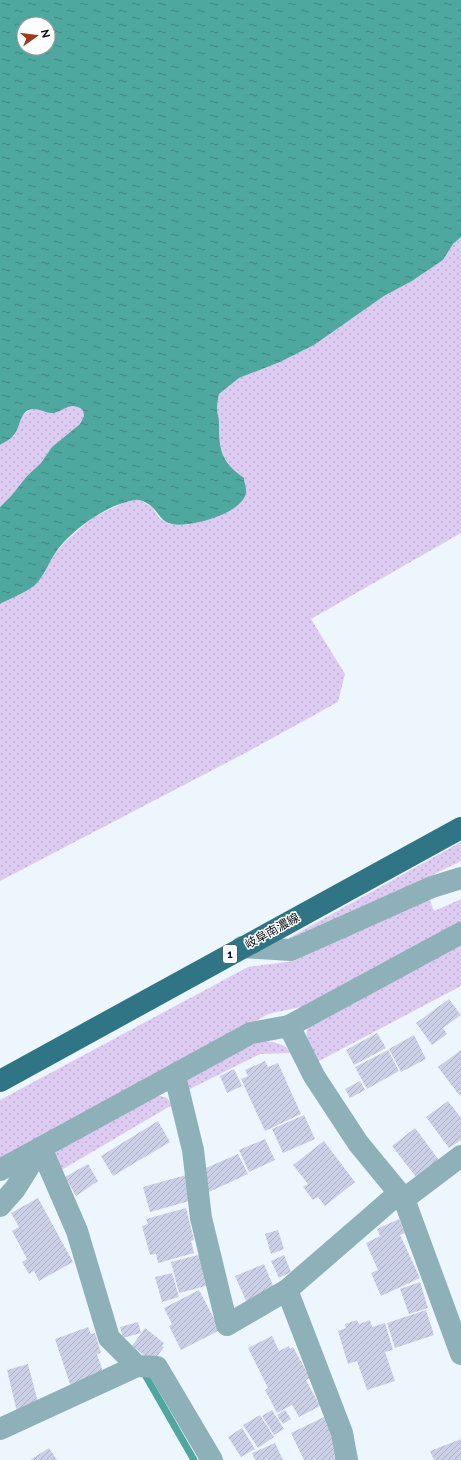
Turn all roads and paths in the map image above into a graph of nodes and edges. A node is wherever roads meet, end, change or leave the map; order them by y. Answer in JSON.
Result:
{"nodes":[{"id":1,"x":461,"y":828,"type":"edge"},
{"id":2,"x":461,"y":878,"type":"edge"},
{"id":3,"x":461,"y":933,"type":"edge"},
{"id":4,"x":242,"y":947,"type":"junction"},
{"id":5,"x":289,"y":1026,"type":"junction"},
{"id":6,"x":175,"y":1076,"type":"junction"},
{"id":7,"x":0,"y":1081,"type":"edge"},
{"id":8,"x":41,"y":1148,"type":"junction"},
{"id":9,"x":461,"y":1156,"type":"edge"},
{"id":10,"x":0,"y":1170,"type":"edge"},
{"id":11,"x":401,"y":1196,"type":"junction"},
{"id":12,"x":0,"y":1206,"type":"edge"},
{"id":13,"x":287,"y":1290,"type":"junction"},
{"id":14,"x":461,"y":1354,"type":"edge"},
{"id":15,"x":137,"y":1366,"type":"junction"},
{"id":16,"x":0,"y":1429,"type":"edge"},
{"id":17,"x":212,"y":1460,"type":"edge"},
{"id":18,"x":347,"y":1460,"type":"edge"}],
"edges":[{"from":1,"to":4,"type":"main road","name":"岐阜南濃線","number":"1"},
{"from":2,"to":4,"type":"street"},
{"from":3,"to":5,"type":"street"},
{"from":4,"to":7,"type":"main road","name":"岐阜南濃線","number":"1"},
{"from":5,"to":6,"type":"street"},
{"from":5,"to":11,"type":"street"},
{"from":6,"to":8,"type":"street"},
{"from":6,"to":13,"type":"street"},
{"from":8,"to":10,"type":"street"},
{"from":8,"to":12,"type":"street"},
{"from":8,"to":15,"type":"street"},
{"from":9,"to":11,"type":"street"},
{"from":11,"to":13,"type":"street"},
{"from":11,"to":14,"type":"street"},
{"from":13,"to":18,"type":"street"},
{"from":15,"to":16,"type":"street"},
{"from":15,"to":17,"type":"street"}]}
